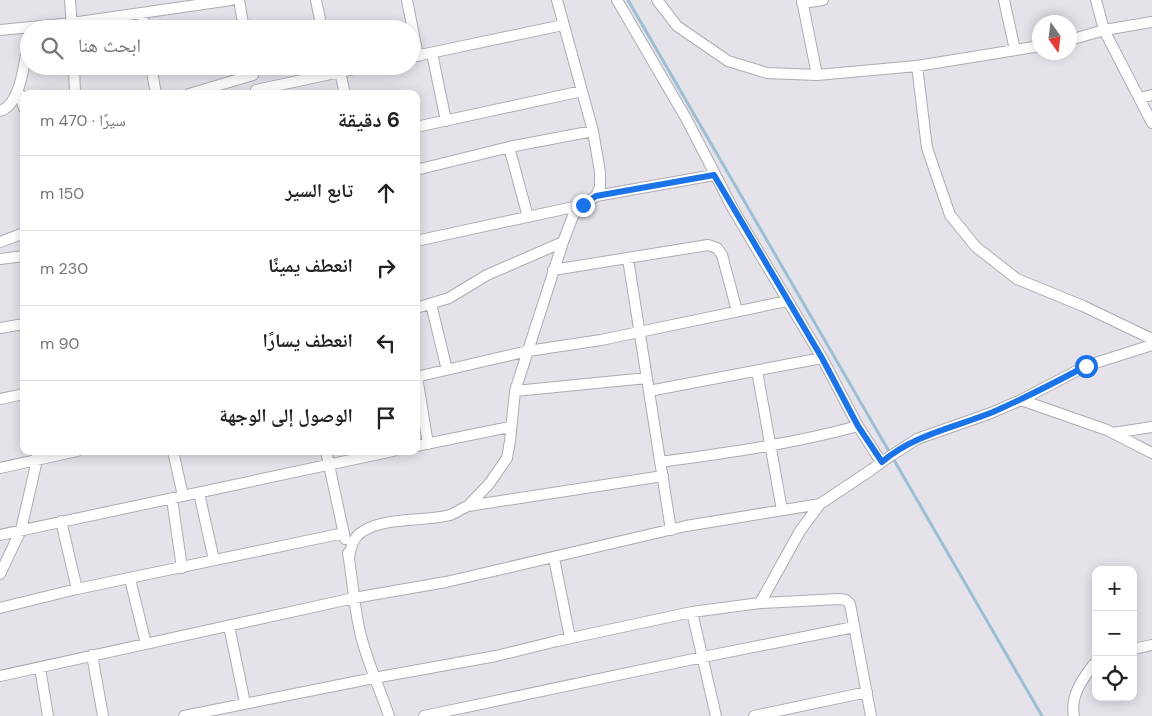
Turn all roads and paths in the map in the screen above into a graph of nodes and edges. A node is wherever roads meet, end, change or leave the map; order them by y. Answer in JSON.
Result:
{"nodes":[{"id":1,"x":70,"y":0,"type":"edge"},
{"id":2,"x":231,"y":0,"type":"edge"},
{"id":3,"x":239,"y":0,"type":"edge"},
{"id":4,"x":316,"y":0,"type":"edge"},
{"id":5,"x":407,"y":0,"type":"edge"},
{"id":6,"x":557,"y":0,"type":"edge"},
{"id":7,"x":617,"y":0,"type":"edge"},
{"id":8,"x":657,"y":0,"type":"edge"},
{"id":9,"x":823,"y":0,"type":"edge"},
{"id":10,"x":1004,"y":0,"type":"edge"},
{"id":11,"x":1096,"y":0,"type":"edge"},
{"id":12,"x":802,"y":2,"type":"edge"},
{"id":13,"x":142,"y":13,"type":"junction"},
{"id":14,"x":72,"y":20,"type":"edge"},
{"id":15,"x":104,"y":20,"type":"edge"},
{"id":16,"x":143,"y":20,"type":"edge"},
{"id":17,"x":242,"y":20,"type":"edge"},
{"id":18,"x":320,"y":20,"type":"edge"},
{"id":19,"x":410,"y":20,"type":"edge"},
{"id":20,"x":1152,"y":22,"type":"edge"},
{"id":21,"x":563,"y":25,"type":"junction"},
{"id":22,"x":0,"y":30,"type":"edge"},
{"id":23,"x":1104,"y":30,"type":"junction"},
{"id":24,"x":20,"y":31,"type":"edge"},
{"id":25,"x":1077,"y":38,"type":"edge"},
{"id":26,"x":1032,"y":47,"type":"edge"},
{"id":27,"x":1015,"y":50,"type":"junction"},
{"id":28,"x":432,"y":53,"type":"junction"},
{"id":29,"x":420,"y":55,"type":"edge"},
{"id":30,"x":917,"y":66,"type":"junction"},
{"id":31,"x":21,"y":75,"type":"edge"},
{"id":32,"x":74,"y":75,"type":"edge"},
{"id":33,"x":153,"y":75,"type":"edge"},
{"id":34,"x":241,"y":75,"type":"edge"},
{"id":35,"x":253,"y":75,"type":"edge"},
{"id":36,"x":319,"y":75,"type":"edge"},
{"id":37,"x":336,"y":75,"type":"edge"},
{"id":38,"x":817,"y":75,"type":"junction"},
{"id":39,"x":18,"y":90,"type":"junction"},
{"id":40,"x":75,"y":90,"type":"edge"},
{"id":41,"x":155,"y":90,"type":"edge"},
{"id":42,"x":199,"y":90,"type":"edge"},
{"id":43,"x":256,"y":90,"type":"edge"},
{"id":44,"x":263,"y":90,"type":"edge"},
{"id":45,"x":343,"y":90,"type":"edge"},
{"id":46,"x":582,"y":90,"type":"junction"},
{"id":47,"x":1152,"y":95,"type":"edge"},
{"id":48,"x":20,"y":96,"type":"edge"},
{"id":49,"x":1139,"y":98,"type":"junction"},
{"id":50,"x":0,"y":112,"type":"edge"},
{"id":51,"x":446,"y":121,"type":"junction"},
{"id":52,"x":1152,"y":124,"type":"edge"},
{"id":53,"x":420,"y":126,"type":"edge"},
{"id":54,"x":593,"y":131,"type":"junction"},
{"id":55,"x":509,"y":147,"type":"junction"},
{"id":56,"x":420,"y":169,"type":"edge"},
{"id":57,"x":714,"y":175,"type":"junction"},
{"id":58,"x":596,"y":196,"type":"junction"},
{"id":59,"x":583,"y":205,"type":"junction"},
{"id":60,"x":528,"y":217,"type":"junction"},
{"id":61,"x":20,"y":234,"type":"edge"},
{"id":62,"x":420,"y":240,"type":"edge"},
{"id":63,"x":0,"y":242,"type":"edge"},
{"id":64,"x":563,"y":242,"type":"junction"},
{"id":65,"x":20,"y":256,"type":"edge"},
{"id":66,"x":0,"y":259,"type":"edge"},
{"id":67,"x":628,"y":259,"type":"junction"},
{"id":68,"x":553,"y":270,"type":"junction"},
{"id":69,"x":787,"y":301,"type":"junction"},
{"id":70,"x":431,"y":304,"type":"junction"},
{"id":71,"x":420,"y":307,"type":"edge"},
{"id":72,"x":737,"y":311,"type":"junction"},
{"id":73,"x":20,"y":325,"type":"edge"},
{"id":74,"x":0,"y":328,"type":"edge"},
{"id":75,"x":639,"y":332,"type":"junction"},
{"id":76,"x":1152,"y":340,"type":"edge"},
{"id":77,"x":1152,"y":345,"type":"edge"},
{"id":78,"x":528,"y":351,"type":"junction"},
{"id":79,"x":822,"y":358,"type":"junction"},
{"id":80,"x":447,"y":370,"type":"junction"},
{"id":81,"x":757,"y":371,"type":"junction"},
{"id":82,"x":420,"y":376,"type":"edge"},
{"id":83,"x":647,"y":378,"type":"junction"},
{"id":84,"x":514,"y":391,"type":"junction"},
{"id":85,"x":649,"y":391,"type":"junction"},
{"id":86,"x":20,"y":395,"type":"edge"},
{"id":87,"x":0,"y":399,"type":"edge"},
{"id":88,"x":420,"y":399,"type":"edge"},
{"id":89,"x":1021,"y":400,"type":"junction"},
{"id":90,"x":858,"y":426,"type":"junction"},
{"id":91,"x":510,"y":427,"type":"junction"},
{"id":92,"x":1152,"y":427,"type":"edge"},
{"id":93,"x":1113,"y":433,"type":"junction"},
{"id":94,"x":428,"y":444,"type":"junction"},
{"id":95,"x":420,"y":445,"type":"edge"},
{"id":96,"x":770,"y":446,"type":"junction"},
{"id":97,"x":1152,"y":452,"type":"edge"},
{"id":98,"x":174,"y":455,"type":"edge"},
{"id":99,"x":327,"y":455,"type":"edge"},
{"id":100,"x":375,"y":455,"type":"edge"},
{"id":101,"x":37,"y":456,"type":"edge"},
{"id":102,"x":660,"y":462,"type":"junction"},
{"id":103,"x":882,"y":462,"type":"junction"},
{"id":104,"x":330,"y":465,"type":"junction"},
{"id":105,"x":0,"y":468,"type":"edge"},
{"id":106,"x":662,"y":476,"type":"junction"},
{"id":107,"x":199,"y":493,"type":"junction"},
{"id":108,"x":183,"y":496,"type":"junction"},
{"id":109,"x":172,"y":499,"type":"junction"},
{"id":110,"x":820,"y":504,"type":"junction"},
{"id":111,"x":468,"y":506,"type":"junction"},
{"id":112,"x":782,"y":510,"type":"junction"},
{"id":113,"x":61,"y":521,"type":"junction"},
{"id":114,"x":21,"y":530,"type":"junction"},
{"id":115,"x":671,"y":530,"type":"junction"},
{"id":116,"x":344,"y":533,"type":"junction"},
{"id":117,"x":0,"y":535,"type":"edge"},
{"id":118,"x":554,"y":558,"type":"junction"},
{"id":119,"x":349,"y":559,"type":"junction"},
{"id":120,"x":214,"y":560,"type":"junction"},
{"id":121,"x":182,"y":568,"type":"junction"},
{"id":122,"x":0,"y":574,"type":"edge"},
{"id":123,"x":130,"y":579,"type":"junction"},
{"id":124,"x":77,"y":589,"type":"junction"},
{"id":125,"x":354,"y":598,"type":"junction"},
{"id":126,"x":760,"y":603,"type":"junction"},
{"id":127,"x":0,"y":608,"type":"edge"},
{"id":128,"x":692,"y":612,"type":"junction"},
{"id":129,"x":229,"y":626,"type":"junction"},
{"id":130,"x":854,"y":627,"type":"junction"},
{"id":131,"x":570,"y":638,"type":"junction"},
{"id":132,"x":146,"y":644,"type":"junction"},
{"id":133,"x":1152,"y":645,"type":"edge"},
{"id":134,"x":1137,"y":648,"type":"edge"},
{"id":135,"x":92,"y":655,"type":"junction"},
{"id":136,"x":703,"y":657,"type":"junction"},
{"id":137,"x":1092,"y":665,"type":"edge"},
{"id":138,"x":40,"y":668,"type":"junction"},
{"id":139,"x":0,"y":676,"type":"edge"},
{"id":140,"x":374,"y":678,"type":"junction"},
{"id":141,"x":867,"y":692,"type":"junction"},
{"id":142,"x":245,"y":703,"type":"junction"},
{"id":143,"x":209,"y":713,"type":"edge"},
{"id":144,"x":48,"y":716,"type":"edge"},
{"id":145,"x":103,"y":716,"type":"edge"},
{"id":146,"x":184,"y":716,"type":"edge"},
{"id":147,"x":389,"y":716,"type":"edge"},
{"id":148,"x":424,"y":716,"type":"edge"},
{"id":149,"x":716,"y":716,"type":"edge"},
{"id":150,"x":754,"y":716,"type":"edge"},
{"id":151,"x":871,"y":716,"type":"edge"},
{"id":152,"x":1074,"y":716,"type":"edge"}],
"edges":[{"from":1,"to":14,"type":"street"},
{"from":2,"to":13,"type":"street"},
{"from":3,"to":17,"type":"street"},
{"from":4,"to":18,"type":"street"},
{"from":5,"to":19,"type":"street"},
{"from":6,"to":21,"type":"street"},
{"from":7,"to":57,"type":"street"},
{"from":8,"to":38,"type":"street"},
{"from":9,"to":12,"type":"street"},
{"from":10,"to":27,"type":"street"},
{"from":11,"to":23,"type":"street"},
{"from":12,"to":38,"type":"street"},
{"from":13,"to":15,"type":"street"},
{"from":13,"to":16,"type":"street"},
{"from":20,"to":23,"type":"street"},
{"from":21,"to":28,"type":"street"},
{"from":21,"to":46,"type":"street"},
{"from":22,"to":24,"type":"street"},
{"from":23,"to":25,"type":"street"},
{"from":23,"to":49,"type":"street"},
{"from":26,"to":27,"type":"street"},
{"from":27,"to":30,"type":"street"},
{"from":28,"to":29,"type":"street"},
{"from":28,"to":51,"type":"street"},
{"from":30,"to":38,"type":"street"},
{"from":30,"to":76,"type":"street"},
{"from":31,"to":39,"type":"street"},
{"from":32,"to":40,"type":"street"},
{"from":33,"to":41,"type":"street"},
{"from":34,"to":42,"type":"street"},
{"from":35,"to":43,"type":"street"},
{"from":36,"to":44,"type":"street"},
{"from":37,"to":45,"type":"street"},
{"from":39,"to":48,"type":"street"},
{"from":39,"to":50,"type":"street"},
{"from":46,"to":51,"type":"street"},
{"from":46,"to":54,"type":"street"},
{"from":47,"to":49,"type":"street"},
{"from":49,"to":52,"type":"street"},
{"from":51,"to":53,"type":"street"},
{"from":54,"to":55,"type":"street"},
{"from":54,"to":58,"type":"street"},
{"from":55,"to":56,"type":"street"},
{"from":55,"to":60,"type":"street"},
{"from":57,"to":58,"type":"street"},
{"from":57,"to":69,"type":"street"},
{"from":58,"to":59,"type":"street"},
{"from":59,"to":60,"type":"street"},
{"from":59,"to":64,"type":"street"},
{"from":60,"to":62,"type":"street"},
{"from":61,"to":63,"type":"street"},
{"from":64,"to":68,"type":"street"},
{"from":64,"to":70,"type":"street"},
{"from":65,"to":66,"type":"street"},
{"from":67,"to":68,"type":"street"},
{"from":67,"to":72,"type":"street"},
{"from":67,"to":75,"type":"street"},
{"from":68,"to":78,"type":"street"},
{"from":69,"to":72,"type":"street"},
{"from":69,"to":79,"type":"street"},
{"from":70,"to":71,"type":"street"},
{"from":70,"to":80,"type":"street"},
{"from":72,"to":75,"type":"street"},
{"from":73,"to":74,"type":"street"},
{"from":75,"to":78,"type":"street"},
{"from":75,"to":83,"type":"street"},
{"from":77,"to":89,"type":"street"},
{"from":78,"to":80,"type":"street"},
{"from":78,"to":84,"type":"street"},
{"from":79,"to":81,"type":"street"},
{"from":79,"to":90,"type":"street"},
{"from":80,"to":82,"type":"street"},
{"from":81,"to":85,"type":"street"},
{"from":81,"to":96,"type":"street"},
{"from":83,"to":84,"type":"street"},
{"from":83,"to":85,"type":"street"},
{"from":84,"to":91,"type":"street"},
{"from":85,"to":102,"type":"street"},
{"from":86,"to":87,"type":"street"},
{"from":88,"to":94,"type":"street"},
{"from":89,"to":93,"type":"street"},
{"from":89,"to":103,"type":"street"},
{"from":90,"to":96,"type":"street"},
{"from":90,"to":103,"type":"street"},
{"from":91,"to":94,"type":"street"},
{"from":91,"to":111,"type":"street"},
{"from":92,"to":93,"type":"street"},
{"from":93,"to":97,"type":"street"},
{"from":94,"to":95,"type":"street"},
{"from":96,"to":102,"type":"street"},
{"from":96,"to":112,"type":"street"},
{"from":98,"to":108,"type":"street"},
{"from":99,"to":104,"type":"street"},
{"from":100,"to":104,"type":"street"},
{"from":101,"to":105,"type":"street"},
{"from":101,"to":114,"type":"street"},
{"from":102,"to":106,"type":"street"},
{"from":103,"to":110,"type":"street"},
{"from":104,"to":107,"type":"street"},
{"from":104,"to":116,"type":"street"},
{"from":106,"to":111,"type":"street"},
{"from":106,"to":115,"type":"street"},
{"from":107,"to":108,"type":"street"},
{"from":107,"to":120,"type":"street"},
{"from":108,"to":109,"type":"street"},
{"from":109,"to":113,"type":"street"},
{"from":109,"to":121,"type":"street"},
{"from":110,"to":112,"type":"street"},
{"from":110,"to":126,"type":"street"},
{"from":111,"to":119,"type":"street"},
{"from":112,"to":115,"type":"street"},
{"from":113,"to":114,"type":"street"},
{"from":113,"to":124,"type":"street"},
{"from":114,"to":117,"type":"street"},
{"from":114,"to":122,"type":"street"},
{"from":115,"to":118,"type":"street"},
{"from":116,"to":119,"type":"street"},
{"from":116,"to":120,"type":"street"},
{"from":118,"to":125,"type":"street"},
{"from":118,"to":131,"type":"street"},
{"from":119,"to":125,"type":"street"},
{"from":120,"to":121,"type":"street"},
{"from":121,"to":123,"type":"street"},
{"from":123,"to":124,"type":"street"},
{"from":123,"to":132,"type":"street"},
{"from":124,"to":127,"type":"street"},
{"from":125,"to":129,"type":"street"},
{"from":125,"to":140,"type":"street"},
{"from":126,"to":128,"type":"street"},
{"from":126,"to":130,"type":"street"},
{"from":128,"to":131,"type":"street"},
{"from":128,"to":136,"type":"street"},
{"from":129,"to":132,"type":"street"},
{"from":129,"to":142,"type":"street"},
{"from":130,"to":136,"type":"street"},
{"from":130,"to":141,"type":"street"},
{"from":131,"to":140,"type":"street"},
{"from":132,"to":135,"type":"street"},
{"from":133,"to":134,"type":"street"},
{"from":135,"to":138,"type":"street"},
{"from":135,"to":145,"type":"street"},
{"from":136,"to":148,"type":"street"},
{"from":136,"to":149,"type":"street"},
{"from":137,"to":152,"type":"street"},
{"from":138,"to":139,"type":"street"},
{"from":138,"to":144,"type":"street"},
{"from":140,"to":142,"type":"street"},
{"from":140,"to":147,"type":"street"},
{"from":141,"to":150,"type":"street"},
{"from":141,"to":151,"type":"street"},
{"from":142,"to":143,"type":"street"},
{"from":143,"to":146,"type":"street"}]}
